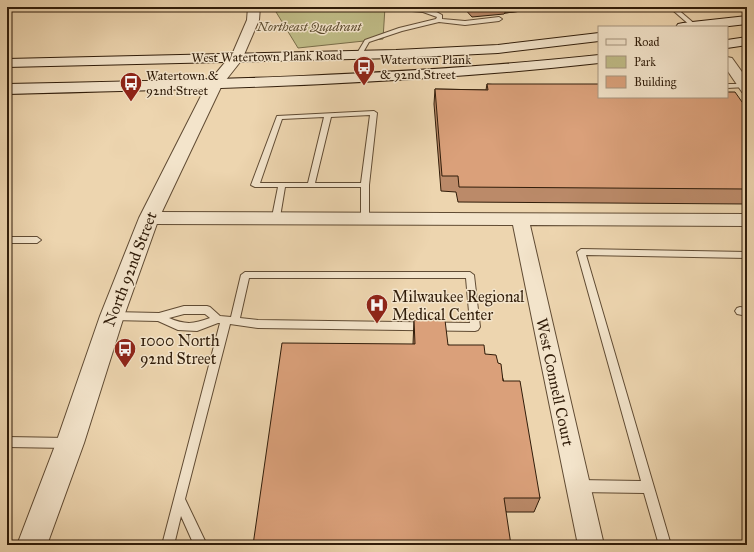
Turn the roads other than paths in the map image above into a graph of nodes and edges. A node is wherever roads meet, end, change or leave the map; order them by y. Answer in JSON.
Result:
{"nodes":[{"id":1,"x":254,"y":7,"type":"edge"},
{"id":2,"x":390,"y":7,"type":"edge"},
{"id":3,"x":672,"y":7,"type":"edge"},
{"id":4,"x":499,"y":19,"type":"dead end"},
{"id":5,"x":439,"y":20,"type":"junction"},
{"id":6,"x":747,"y":20,"type":"edge"},
{"id":7,"x":690,"y":26,"type":"edge"},
{"id":8,"x":699,"y":26,"type":"edge"},
{"id":9,"x":747,"y":29,"type":"edge"},
{"id":10,"x":728,"y":32,"type":"edge"},
{"id":11,"x":598,"y":37,"type":"edge"},
{"id":12,"x":747,"y":41,"type":"edge"},
{"id":13,"x":728,"y":44,"type":"edge"},
{"id":14,"x":598,"y":47,"type":"edge"},
{"id":15,"x":360,"y":55,"type":"junction"},
{"id":16,"x":238,"y":57,"type":"junction"},
{"id":17,"x":598,"y":60,"type":"edge"},
{"id":18,"x":728,"y":62,"type":"edge"},
{"id":19,"x":7,"y":63,"type":"edge"},
{"id":20,"x":514,"y":68,"type":"junction"},
{"id":21,"x":7,"y":75,"type":"edge"},
{"id":22,"x":215,"y":84,"type":"junction"},
{"id":23,"x":728,"y":86,"type":"edge"},
{"id":24,"x":746,"y":88,"type":"edge"},
{"id":25,"x":7,"y":89,"type":"edge"},
{"id":26,"x":328,"y":115,"type":"junction"},
{"id":27,"x":282,"y":185,"type":"junction"},
{"id":28,"x":311,"y":185,"type":"junction"},
{"id":29,"x":365,"y":185,"type":"junction"},
{"id":30,"x":276,"y":217,"type":"junction"},
{"id":31,"x":149,"y":218,"type":"junction"},
{"id":32,"x":365,"y":218,"type":"junction"},
{"id":33,"x":520,"y":219,"type":"junction"},
{"id":34,"x":747,"y":220,"type":"edge"},
{"id":35,"x":7,"y":240,"type":"edge"},
{"id":36,"x":37,"y":240,"type":"dead end"},
{"id":37,"x":747,"y":255,"type":"edge"},
{"id":38,"x":112,"y":316,"type":"junction"},
{"id":39,"x":159,"y":317,"type":"junction"},
{"id":40,"x":226,"y":320,"type":"junction"},
{"id":41,"x":7,"y":442,"type":"edge"},
{"id":42,"x":70,"y":443,"type":"junction"},
{"id":43,"x":578,"y":486,"type":"junction"},
{"id":44,"x":649,"y":487,"type":"junction"},
{"id":45,"x":179,"y":499,"type":"junction"},
{"id":46,"x":32,"y":545,"type":"edge"},
{"id":47,"x":168,"y":545,"type":"edge"},
{"id":48,"x":201,"y":545,"type":"edge"},
{"id":49,"x":591,"y":545,"type":"edge"},
{"id":50,"x":665,"y":545,"type":"edge"}],
"edges":[{"from":1,"to":16,"type":"street","name":"North 92nd Street"},
{"from":2,"to":5,"type":"lane"},
{"from":3,"to":7,"type":"lane"},
{"from":4,"to":5,"type":"lane"},
{"from":5,"to":15,"type":"lane"},
{"from":6,"to":8,"type":"main road"},
{"from":9,"to":10,"type":"main road"},
{"from":11,"to":15,"type":"main road","name":"West Watertown Plank Road"},
{"from":12,"to":13,"type":"main road"},
{"from":14,"to":20,"type":"main road"},
{"from":15,"to":16,"type":"main road","name":"West Watertown Plank Road"},
{"from":16,"to":19,"type":"main road","name":"West Watertown Plank Road"},
{"from":16,"to":21,"type":"main road"},
{"from":16,"to":22,"type":"main road","name":"North 92nd Street"},
{"from":17,"to":20,"type":"main road","name":"West Watertown Plank Road"},
{"from":18,"to":24,"type":"street"},
{"from":20,"to":22,"type":"main road","name":"West Watertown Plank Road"},
{"from":22,"to":25,"type":"main road","name":"West Watertown Plank Road"},
{"from":22,"to":31,"type":"main road","name":"North 92nd Street"},
{"from":23,"to":24,"type":"lane"},
{"from":26,"to":27,"type":"lane"},
{"from":26,"to":28,"type":"lane"},
{"from":26,"to":29,"type":"lane"},
{"from":27,"to":28,"type":"lane"},
{"from":27,"to":30,"type":"lane"},
{"from":28,"to":29,"type":"lane"},
{"from":29,"to":32,"type":"lane"},
{"from":30,"to":31,"type":"street"},
{"from":30,"to":32,"type":"street"},
{"from":31,"to":38,"type":"main road","name":"North 92nd Street"},
{"from":32,"to":33,"type":"street"},
{"from":33,"to":34,"type":"street"},
{"from":33,"to":43,"type":"street","name":"West Connell Court"},
{"from":35,"to":36,"type":"lane"},
{"from":37,"to":44,"type":"lane"},
{"from":38,"to":39,"type":"lane"},
{"from":38,"to":42,"type":"main road","name":"North 92nd Street"},
{"from":39,"to":40,"type":"lane"},
{"from":39,"to":40,"type":"lane"},
{"from":40,"to":40,"type":"lane"},
{"from":40,"to":45,"type":"lane"},
{"from":41,"to":42,"type":"lane"},
{"from":42,"to":46,"type":"main road","name":"North 92nd Street"},
{"from":43,"to":44,"type":"lane"},
{"from":43,"to":49,"type":"street","name":"West Connell Court"},
{"from":44,"to":50,"type":"lane"},
{"from":45,"to":47,"type":"lane"},
{"from":45,"to":48,"type":"lane"}]}
